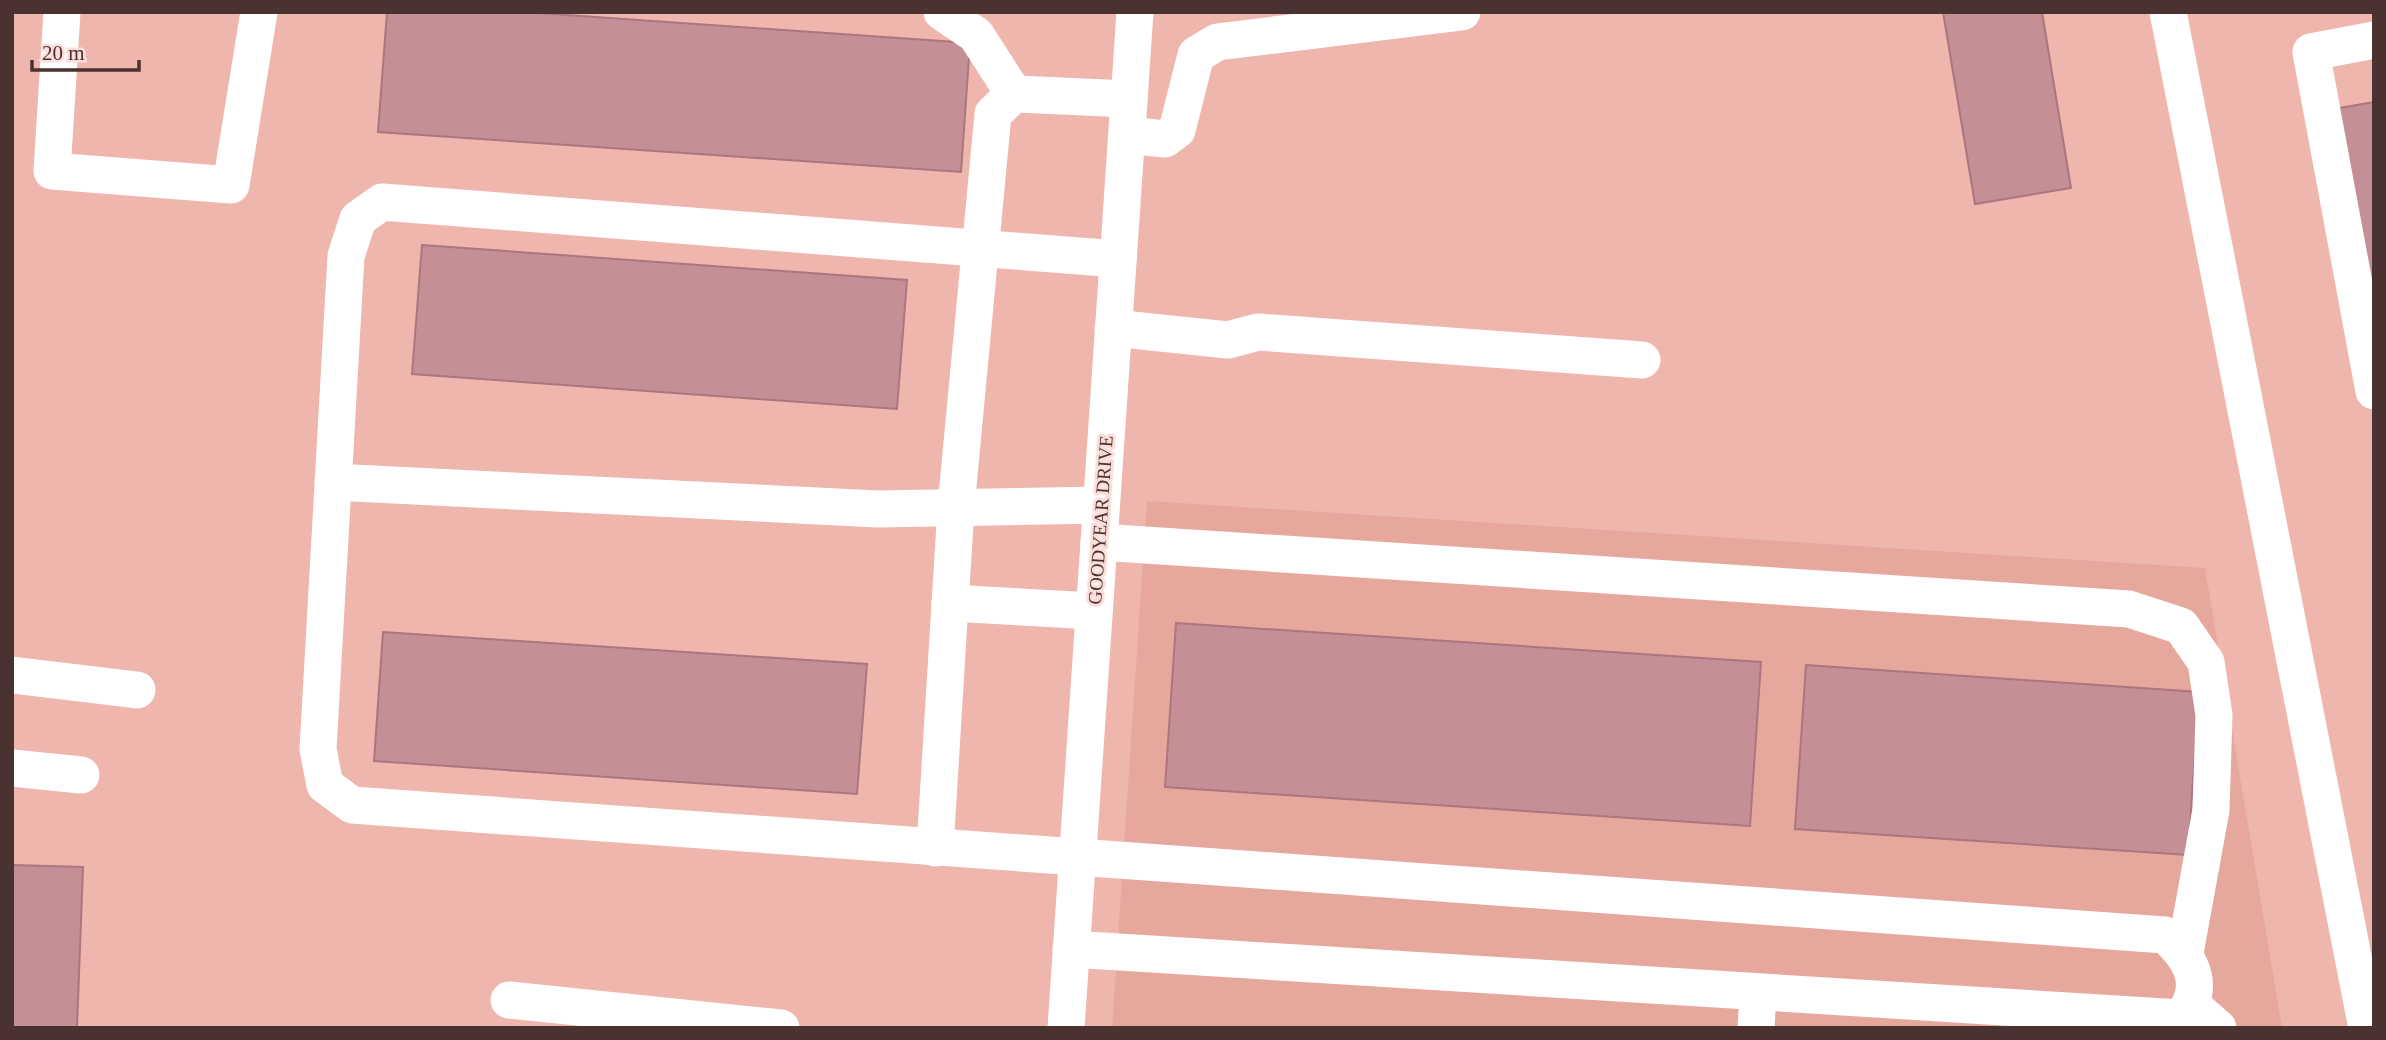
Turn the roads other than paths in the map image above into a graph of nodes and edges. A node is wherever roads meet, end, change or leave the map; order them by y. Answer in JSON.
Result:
{"nodes":[{"id":1,"x":62,"y":12,"type":"edge"},
{"id":2,"x":259,"y":12,"type":"edge"},
{"id":3,"x":942,"y":12,"type":"edge"},
{"id":4,"x":1135,"y":12,"type":"edge"},
{"id":5,"x":1462,"y":12,"type":"edge"},
{"id":6,"x":2168,"y":12,"type":"edge"},
{"id":7,"x":2374,"y":40,"type":"edge"},
{"id":8,"x":1014,"y":94,"type":"junction"},
{"id":9,"x":1129,"y":99,"type":"junction"},
{"id":10,"x":1126,"y":135,"type":"junction"},
{"id":11,"x":981,"y":248,"type":"junction"},
{"id":12,"x":1118,"y":258,"type":"junction"},
{"id":13,"x":1113,"y":328,"type":"junction"},
{"id":14,"x":1643,"y":360,"type":"dead end"},
{"id":15,"x":2374,"y":391,"type":"edge"},
{"id":16,"x":333,"y":482,"type":"junction"},
{"id":17,"x":1101,"y":505,"type":"junction"},
{"id":18,"x":956,"y":507,"type":"junction"},
{"id":19,"x":1099,"y":542,"type":"junction"},
{"id":20,"x":950,"y":603,"type":"junction"},
{"id":21,"x":1094,"y":611,"type":"junction"},
{"id":22,"x":12,"y":675,"type":"edge"},
{"id":23,"x":137,"y":690,"type":"dead end"},
{"id":24,"x":12,"y":768,"type":"edge"},
{"id":25,"x":81,"y":775,"type":"dead end"},
{"id":26,"x":935,"y":848,"type":"junction"},
{"id":27,"x":1077,"y":858,"type":"junction"},
{"id":28,"x":1071,"y":949,"type":"junction"},
{"id":29,"x":2185,"y":953,"type":"junction"},
{"id":30,"x":509,"y":1000,"type":"dead end"},
{"id":31,"x":1757,"y":1010,"type":"edge"},
{"id":32,"x":2205,"y":1016,"type":"edge"},
{"id":33,"x":780,"y":1028,"type":"edge"},
{"id":34,"x":1066,"y":1028,"type":"edge"},
{"id":35,"x":2367,"y":1028,"type":"edge"}],
"edges":[{"from":1,"to":2,"type":"street"},
{"from":3,"to":8,"type":"street"},
{"from":4,"to":9,"type":"street","name":"GOODYEAR DRIVE"},
{"from":5,"to":10,"type":"street"},
{"from":6,"to":35,"type":"street"},
{"from":7,"to":15,"type":"street"},
{"from":8,"to":9,"type":"street"},
{"from":8,"to":11,"type":"street"},
{"from":9,"to":10,"type":"street","name":"GOODYEAR DRIVE"},
{"from":10,"to":12,"type":"street","name":"GOODYEAR DRIVE"},
{"from":11,"to":12,"type":"street"},
{"from":11,"to":16,"type":"street"},
{"from":11,"to":18,"type":"street"},
{"from":12,"to":13,"type":"street","name":"GOODYEAR DRIVE"},
{"from":13,"to":14,"type":"street"},
{"from":13,"to":17,"type":"street","name":"GOODYEAR DRIVE"},
{"from":16,"to":18,"type":"street"},
{"from":16,"to":26,"type":"street"},
{"from":17,"to":18,"type":"street"},
{"from":17,"to":19,"type":"street","name":"GOODYEAR DRIVE"},
{"from":18,"to":20,"type":"street"},
{"from":19,"to":21,"type":"street","name":"GOODYEAR DRIVE"},
{"from":19,"to":29,"type":"street"},
{"from":20,"to":21,"type":"street"},
{"from":20,"to":26,"type":"street"},
{"from":21,"to":27,"type":"street","name":"GOODYEAR DRIVE"},
{"from":22,"to":23,"type":"street"},
{"from":24,"to":25,"type":"street"},
{"from":26,"to":27,"type":"street"},
{"from":27,"to":28,"type":"street","name":"GOODYEAR DRIVE"},
{"from":27,"to":29,"type":"street"},
{"from":28,"to":31,"type":"street"},
{"from":28,"to":34,"type":"street","name":"GOODYEAR DRIVE"},
{"from":29,"to":32,"type":"street"},
{"from":30,"to":33,"type":"street"},
{"from":31,"to":32,"type":"street"}]}
